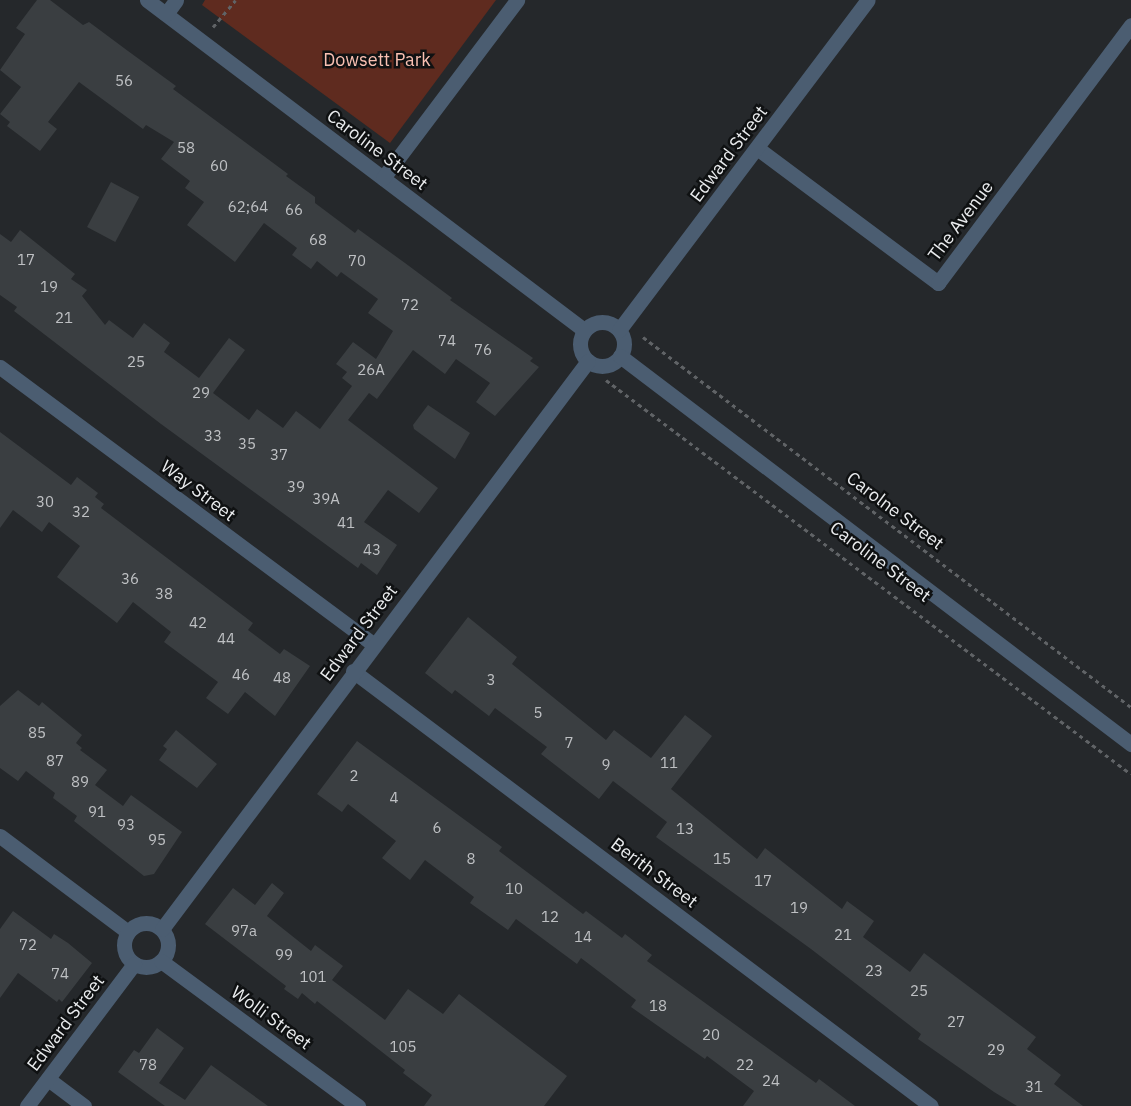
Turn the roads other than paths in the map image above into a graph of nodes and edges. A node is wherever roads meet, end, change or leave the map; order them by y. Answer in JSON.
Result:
{"nodes":[{"id":1,"x":147,"y":0,"type":"edge"},
{"id":2,"x":176,"y":0,"type":"edge"},
{"id":3,"x":517,"y":0,"type":"edge"},
{"id":4,"x":868,"y":0,"type":"edge"},
{"id":5,"x":166,"y":14,"type":"junction"},
{"id":6,"x":1131,"y":25,"type":"edge"},
{"id":7,"x":757,"y":148,"type":"junction"},
{"id":8,"x":383,"y":178,"type":"junction"},
{"id":9,"x":584,"y":330,"type":"junction"},
{"id":10,"x":619,"y":330,"type":"junction"},
{"id":11,"x":620,"y":356,"type":"junction"},
{"id":12,"x":588,"y":361,"type":"junction"},
{"id":13,"x":0,"y":366,"type":"edge"},
{"id":14,"x":373,"y":644,"type":"junction"},
{"id":15,"x":353,"y":671,"type":"junction"},
{"id":16,"x":1131,"y":744,"type":"edge"},
{"id":17,"x":0,"y":836,"type":"edge"},
{"id":18,"x":162,"y":929,"type":"junction"},
{"id":19,"x":128,"y":932,"type":"junction"},
{"id":20,"x":161,"y":961,"type":"junction"},
{"id":21,"x":134,"y":964,"type":"junction"},
{"id":22,"x":48,"y":1079,"type":"junction"},
{"id":23,"x":27,"y":1106,"type":"edge"},
{"id":24,"x":84,"y":1106,"type":"edge"},
{"id":25,"x":358,"y":1106,"type":"edge"},
{"id":26,"x":932,"y":1106,"type":"edge"}],
"edges":[{"from":1,"to":5,"type":"street","name":"Caroline Street"},
{"from":2,"to":5,"type":"street"},
{"from":3,"to":8,"type":"street"},
{"from":4,"to":7,"type":"street","name":"Edward Street"},
{"from":5,"to":8,"type":"street","name":"Caroline Street"},
{"from":6,"to":7,"type":"street","name":"The Avenue"},
{"from":7,"to":10,"type":"street","name":"Edward Street"},
{"from":8,"to":9,"type":"street","name":"Caroline Street"},
{"from":9,"to":10,"type":"street"},
{"from":9,"to":12,"type":"street"},
{"from":10,"to":11,"type":"street"},
{"from":11,"to":12,"type":"street"},
{"from":11,"to":16,"type":"street","name":"Caroline Street"},
{"from":12,"to":14,"type":"street","name":"Edward Street"},
{"from":13,"to":14,"type":"street","name":"Way Street"},
{"from":14,"to":15,"type":"street","name":"Edward Street"},
{"from":15,"to":18,"type":"street","name":"Edward Street"},
{"from":15,"to":26,"type":"street","name":"Berith Street"},
{"from":17,"to":19,"type":"street"},
{"from":18,"to":19,"type":"street"},
{"from":18,"to":20,"type":"street"},
{"from":19,"to":21,"type":"street"},
{"from":20,"to":21,"type":"street"},
{"from":20,"to":25,"type":"street","name":"Wolli Street"},
{"from":21,"to":22,"type":"street","name":"Edward Street"},
{"from":22,"to":23,"type":"street","name":"Edward Street"},
{"from":22,"to":24,"type":"street"}]}
